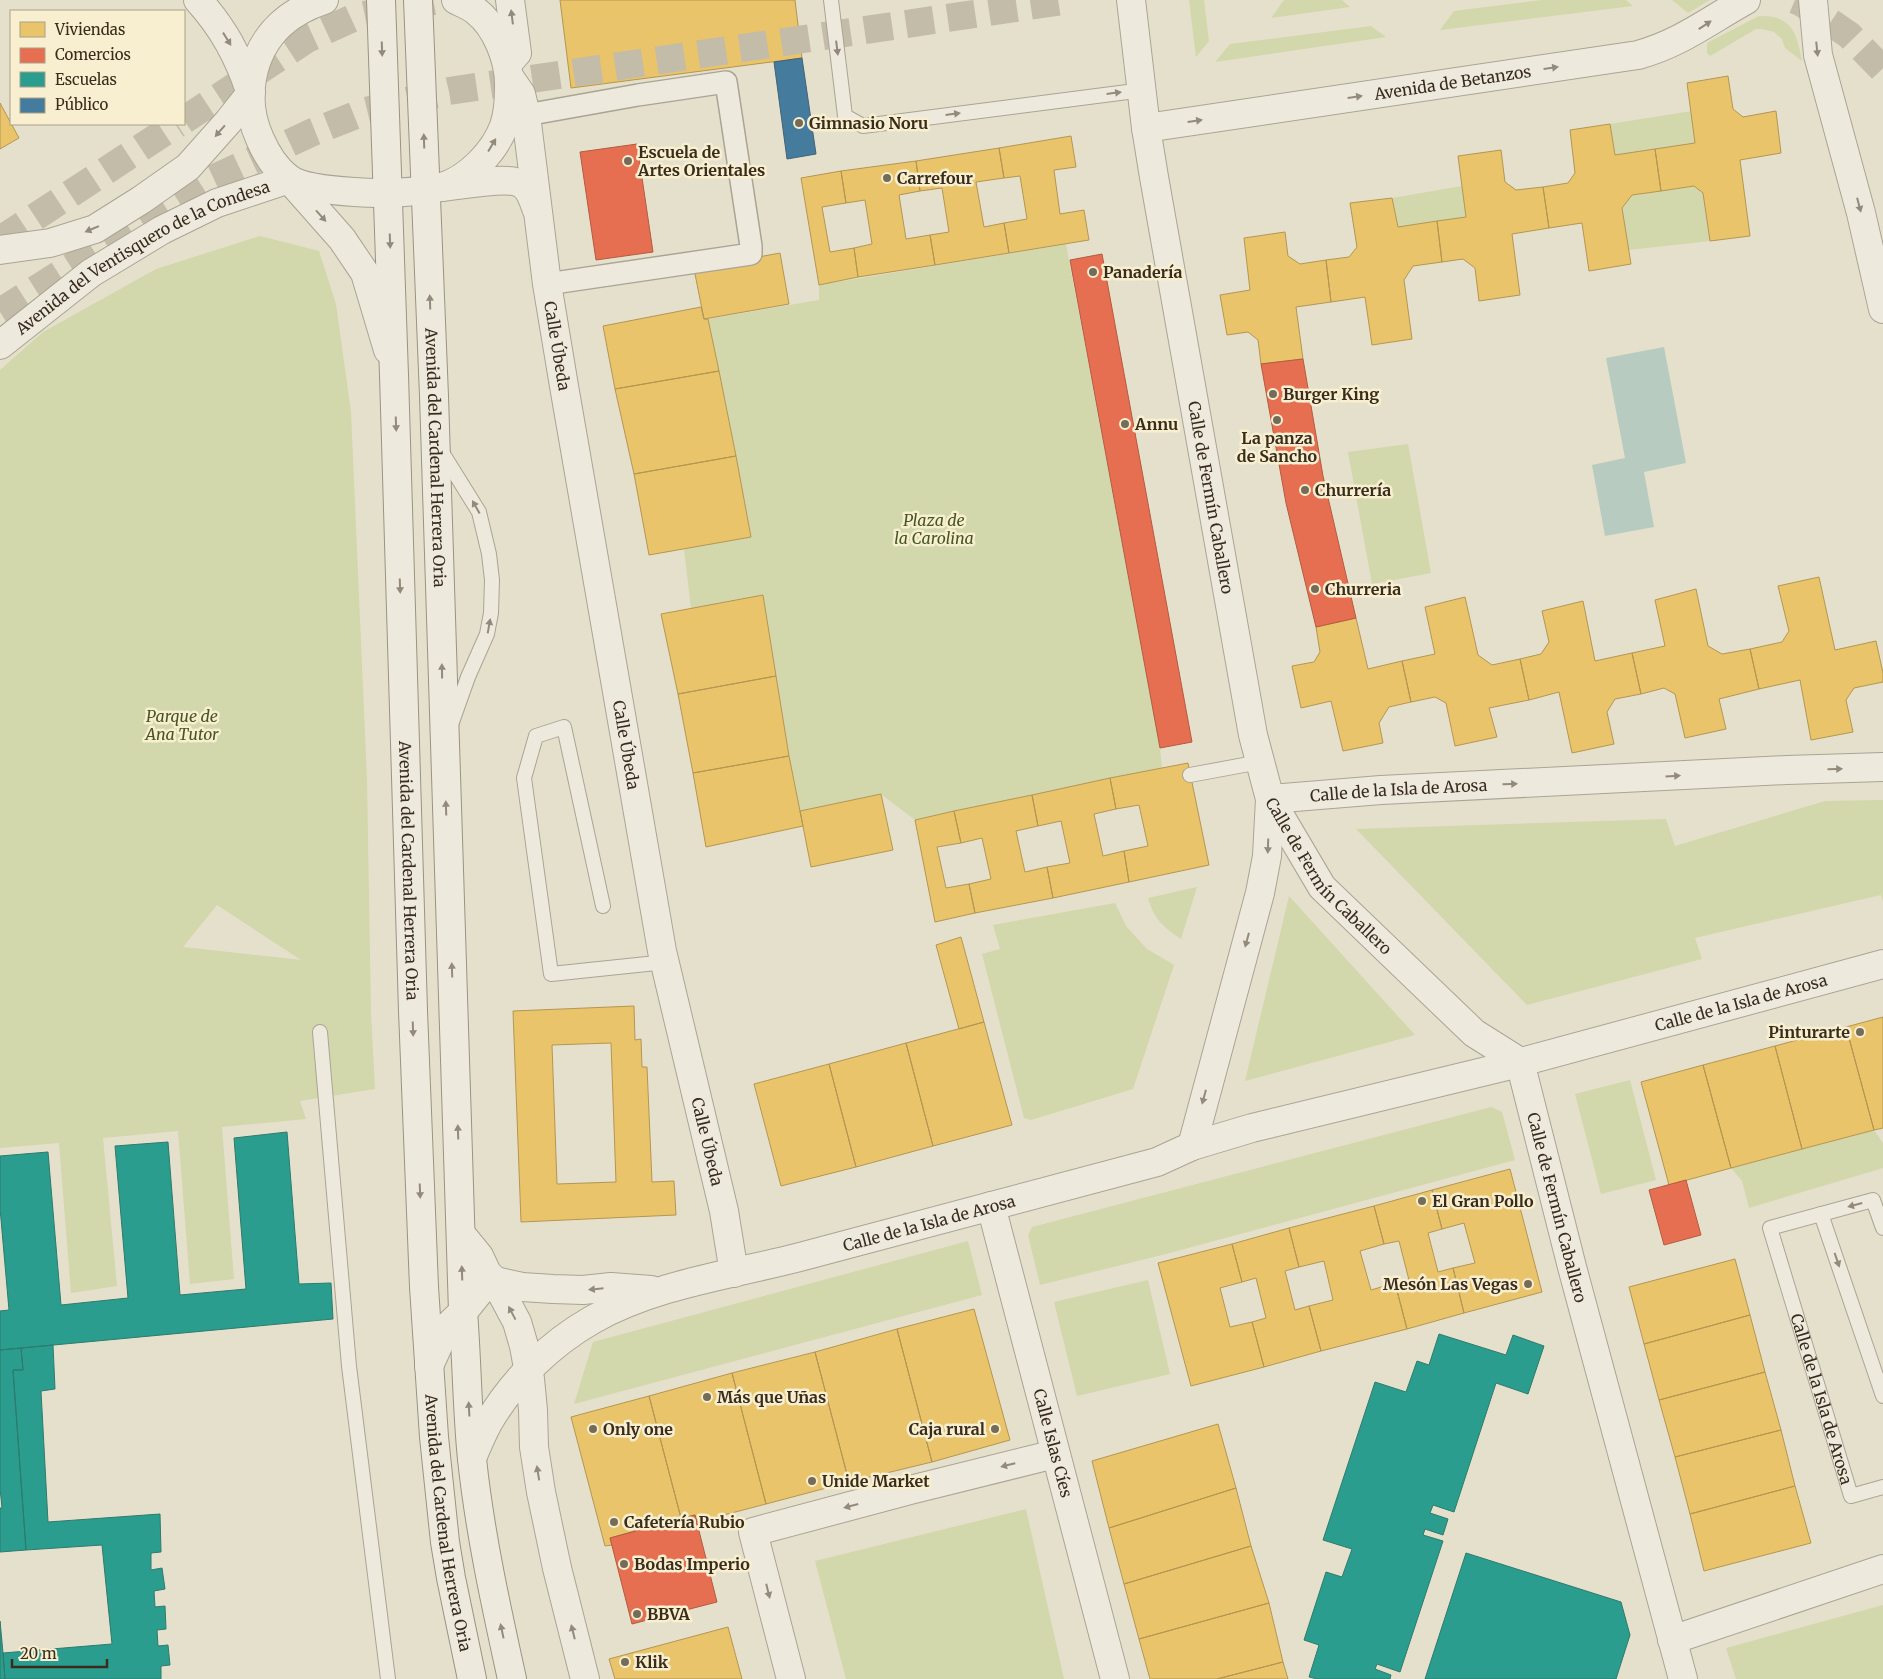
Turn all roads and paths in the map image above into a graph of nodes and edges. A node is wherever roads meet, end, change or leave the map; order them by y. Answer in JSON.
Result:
{"nodes":[{"id":1,"x":198,"y":0,"type":"edge"},
{"id":2,"x":324,"y":0,"type":"edge"},
{"id":3,"x":381,"y":0,"type":"edge"},
{"id":4,"x":418,"y":0,"type":"edge"},
{"id":5,"x":456,"y":0,"type":"edge"},
{"id":6,"x":510,"y":0,"type":"edge"},
{"id":7,"x":831,"y":0,"type":"edge"},
{"id":8,"x":1131,"y":0,"type":"edge"},
{"id":9,"x":1746,"y":0,"type":"edge"},
{"id":10,"x":1813,"y":0,"type":"edge"},
{"id":11,"x":299,"y":6,"type":"edge"},
{"id":12,"x":508,"y":71,"type":"junction"},
{"id":13,"x":1143,"y":90,"type":"junction"},
{"id":14,"x":251,"y":93,"type":"junction"},
{"id":15,"x":526,"y":115,"type":"junction"},
{"id":16,"x":1146,"y":128,"type":"junction"},
{"id":17,"x":290,"y":179,"type":"junction"},
{"id":18,"x":434,"y":188,"type":"junction"},
{"id":19,"x":388,"y":192,"type":"junction"},
{"id":20,"x":537,"y":212,"type":"junction"},
{"id":21,"x":0,"y":250,"type":"edge"},
{"id":22,"x":547,"y":284,"type":"junction"},
{"id":23,"x":1883,"y":309,"type":"edge"},
{"id":24,"x":0,"y":345,"type":"edge"},
{"id":25,"x":394,"y":375,"type":"junction"},
{"id":26,"x":434,"y":438,"type":"junction"},
{"id":27,"x":444,"y":754,"type":"junction"},
{"id":28,"x":1260,"y":762,"type":"junction"},
{"id":29,"x":1883,"y":767,"type":"edge"},
{"id":30,"x":1190,"y":775,"type":"dead end"},
{"id":31,"x":1270,"y":799,"type":"junction"},
{"id":32,"x":603,"y":906,"type":"dead end"},
{"id":33,"x":666,"y":962,"type":"junction"},
{"id":34,"x":1883,"y":964,"type":"edge"},
{"id":35,"x":320,"y":1032,"type":"dead end"},
{"id":36,"x":1520,"y":1062,"type":"junction"},
{"id":37,"x":1192,"y":1146,"type":"junction"},
{"id":38,"x":991,"y":1206,"type":"junction"},
{"id":39,"x":1821,"y":1214,"type":"junction"},
{"id":40,"x":1883,"y":1228,"type":"edge"},
{"id":41,"x":461,"y":1234,"type":"junction"},
{"id":42,"x":734,"y":1273,"type":"junction"},
{"id":43,"x":495,"y":1282,"type":"junction"},
{"id":44,"x":662,"y":1291,"type":"junction"},
{"id":45,"x":463,"y":1312,"type":"junction"},
{"id":46,"x":552,"y":1348,"type":"junction"},
{"id":47,"x":429,"y":1366,"type":"junction"},
{"id":48,"x":528,"y":1369,"type":"junction"},
{"id":49,"x":1883,"y":1396,"type":"edge"},
{"id":50,"x":533,"y":1410,"type":"junction"},
{"id":51,"x":1056,"y":1454,"type":"junction"},
{"id":52,"x":472,"y":1458,"type":"junction"},
{"id":53,"x":1883,"y":1487,"type":"edge"},
{"id":54,"x":1883,"y":1569,"type":"edge"},
{"id":55,"x":1672,"y":1640,"type":"junction"},
{"id":56,"x":388,"y":1679,"type":"edge"},
{"id":57,"x":472,"y":1679,"type":"edge"},
{"id":58,"x":512,"y":1679,"type":"edge"},
{"id":59,"x":585,"y":1679,"type":"edge"},
{"id":60,"x":791,"y":1679,"type":"edge"},
{"id":61,"x":1115,"y":1679,"type":"edge"},
{"id":62,"x":1683,"y":1679,"type":"edge"}],
"edges":[{"from":1,"to":14,"type":"street","one_way":true},
{"from":2,"to":11,"type":"street","name":"Avenida del Cardenal Herrera Oria"},
{"from":3,"to":19,"type":"street","name":"Avenida del Cardenal Herrera Oria","one_way":true},
{"from":18,"to":4,"type":"street","name":"Avenida del Cardenal Herrera Oria","one_way":true},
{"from":5,"to":12,"type":"street","name":"Avenida del Cardenal Herrera Oria"},
{"from":12,"to":6,"type":"street","one_way":true},
{"from":7,"to":13,"type":"lane","one_way":true},
{"from":8,"to":13,"type":"street","name":"Calle de Fermín Caballero"},
{"from":16,"to":9,"type":"street","name":"Avenida de Betanzos","one_way":true},
{"from":10,"to":23,"type":"street","one_way":true},
{"from":11,"to":14,"type":"street","name":"Avenida del Cardenal Herrera Oria"},
{"from":12,"to":15,"type":"street","name":"Calle Úbeda"},
{"from":18,"to":12,"type":"street","name":"Avenida del Cardenal Herrera Oria","one_way":true},
{"from":13,"to":16,"type":"street","name":"Calle de Fermín Caballero"},
{"from":14,"to":17,"type":"street","name":"Avenida del Cardenal Herrera Oria"},
{"from":14,"to":21,"type":"street","one_way":true},
{"from":15,"to":20,"type":"street","name":"Calle Úbeda"},
{"from":15,"to":22,"type":"street"},
{"from":16,"to":28,"type":"street","name":"Calle de Fermín Caballero"},
{"from":17,"to":19,"type":"street","name":"Avenida del Cardenal Herrera Oria"},
{"from":17,"to":24,"type":"street","name":"Avenida del Ventisquero de la Condesa"},
{"from":17,"to":25,"type":"street","name":"Avenida del Cardenal Herrera Oria","one_way":true},
{"from":18,"to":19,"type":"street","name":"Avenida del Cardenal Herrera Oria"},
{"from":18,"to":20,"type":"street","name":"Calle Úbeda"},
{"from":26,"to":18,"type":"street","name":"Avenida del Cardenal Herrera Oria","one_way":true},
{"from":19,"to":25,"type":"street","name":"Avenida del Cardenal Herrera Oria","one_way":true},
{"from":20,"to":22,"type":"street","name":"Calle Úbeda"},
{"from":22,"to":33,"type":"street","name":"Calle Úbeda"},
{"from":25,"to":47,"type":"street","name":"Avenida del Cardenal Herrera Oria","one_way":true},
{"from":27,"to":26,"type":"street","name":"Avenida del Cardenal Herrera Oria","one_way":true},
{"from":27,"to":26,"type":"lane","name":"Avenida del Cardenal Herrera Oria","one_way":true},
{"from":41,"to":27,"type":"street","name":"Avenida del Cardenal Herrera Oria","one_way":true},
{"from":28,"to":30,"type":"lane"},
{"from":28,"to":31,"type":"street","name":"Calle de Fermín Caballero"},
{"from":31,"to":29,"type":"street","name":"Calle de la Isla de Arosa","one_way":true},
{"from":31,"to":36,"type":"street","name":"Calle de Fermín Caballero"},
{"from":31,"to":37,"type":"street","one_way":true},
{"from":32,"to":33,"type":"lane"},
{"from":33,"to":42,"type":"street","name":"Calle Úbeda"},
{"from":34,"to":36,"type":"street","name":"Calle de la Isla de Arosa"},
{"from":35,"to":56,"type":"lane"},
{"from":36,"to":37,"type":"street","name":"Calle de la Isla de Arosa"},
{"from":36,"to":55,"type":"street","name":"Calle de Fermín Caballero"},
{"from":37,"to":38,"type":"street","name":"Calle de la Isla de Arosa"},
{"from":38,"to":42,"type":"street","name":"Calle de la Isla de Arosa"},
{"from":38,"to":51,"type":"street","name":"Calle Islas Cíes"},
{"from":40,"to":39,"type":"lane","name":"Calle de la Isla de Arosa","one_way":true},
{"from":39,"to":49,"type":"lane","one_way":true},
{"from":39,"to":53,"type":"lane","name":"Calle de la Isla de Arosa"},
{"from":41,"to":43,"type":"street"},
{"from":45,"to":41,"type":"street","name":"Avenida del Cardenal Herrera Oria","one_way":true},
{"from":42,"to":44,"type":"street","name":"Calle de la Isla de Arosa"},
{"from":44,"to":43,"type":"street","name":"Calle de la Isla de Arosa","one_way":true},
{"from":43,"to":45,"type":"street","name":"Avenida del Cardenal Herrera Oria"},
{"from":48,"to":43,"type":"street","one_way":true},
{"from":44,"to":46,"type":"street","name":"Calle de la Isla de Arosa"},
{"from":45,"to":47,"type":"street","name":"Avenida del Cardenal Herrera Oria"},
{"from":52,"to":45,"type":"street","name":"Avenida del Cardenal Herrera Oria","one_way":true},
{"from":46,"to":48,"type":"street","name":"Calle de la Isla de Arosa"},
{"from":46,"to":50,"type":"street"},
{"from":47,"to":57,"type":"street","name":"Avenida del Cardenal Herrera Oria"},
{"from":48,"to":50,"type":"street"},
{"from":48,"to":52,"type":"street","name":"Avenida del Cardenal Herrera Oria"},
{"from":59,"to":50,"type":"street","one_way":true},
{"from":51,"to":60,"type":"street","one_way":true},
{"from":51,"to":61,"type":"street","name":"Calle Islas Cíes"},
{"from":58,"to":52,"type":"street","name":"Avenida del Cardenal Herrera Oria","one_way":true},
{"from":54,"to":55,"type":"street"},
{"from":55,"to":62,"type":"street","name":"Calle de Fermín Caballero"}]}
